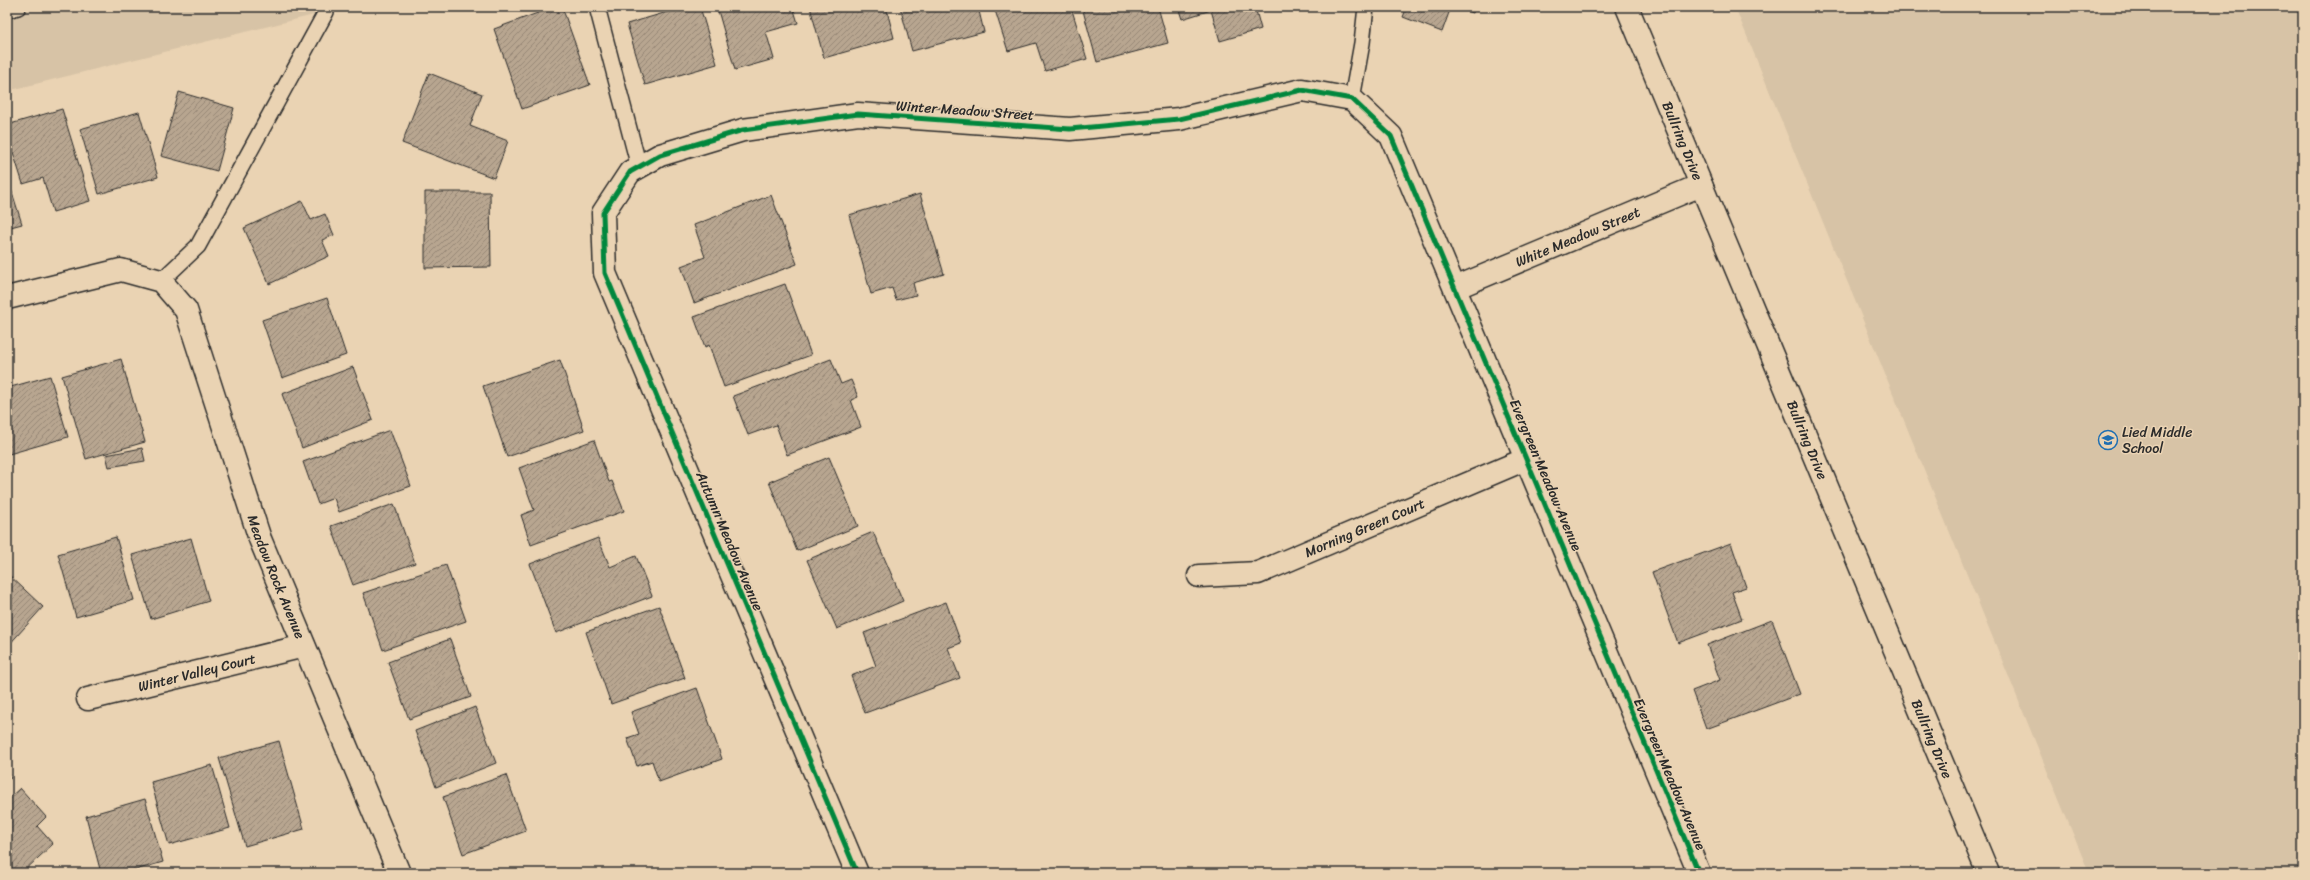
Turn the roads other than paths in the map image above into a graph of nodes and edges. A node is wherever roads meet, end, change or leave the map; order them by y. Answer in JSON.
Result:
{"nodes":[{"id":1,"x":18,"y":7,"type":"edge"},
{"id":2,"x":324,"y":7,"type":"edge"},
{"id":3,"x":597,"y":7,"type":"edge"},
{"id":4,"x":1366,"y":7,"type":"edge"},
{"id":5,"x":1627,"y":7,"type":"edge"},
{"id":6,"x":7,"y":10,"type":"edge"},
{"id":7,"x":1352,"y":99,"type":"junction"},
{"id":8,"x":639,"y":167,"type":"junction"},
{"id":9,"x":1701,"y":185,"type":"junction"},
{"id":10,"x":603,"y":214,"type":"joint"},
{"id":11,"x":161,"y":281,"type":"junction"},
{"id":12,"x":1455,"y":288,"type":"junction"},
{"id":13,"x":7,"y":298,"type":"edge"},
{"id":14,"x":1526,"y":459,"type":"junction"},
{"id":15,"x":1199,"y":576,"type":"dead end"},
{"id":16,"x":304,"y":646,"type":"junction"},
{"id":17,"x":88,"y":699,"type":"dead end"},
{"id":18,"x":399,"y":873,"type":"edge"},
{"id":19,"x":857,"y":873,"type":"edge"},
{"id":20,"x":1699,"y":873,"type":"edge"},
{"id":21,"x":1988,"y":873,"type":"edge"}],
"edges":[{"from":1,"to":6,"type":"lane"},
{"from":2,"to":11,"type":"lane"},
{"from":3,"to":8,"type":"lane"},
{"from":4,"to":7,"type":"lane"},
{"from":5,"to":9,"type":"street","name":"Bullring Drive"},
{"from":7,"to":8,"type":"street","name":"Winter Meadow Street"},
{"from":7,"to":12,"type":"street","name":"Evergreen Meadow Avenue"},
{"from":8,"to":10,"type":"street","name":"Winter Meadow Street"},
{"from":9,"to":12,"type":"street","name":"White Meadow Street"},
{"from":9,"to":21,"type":"street","name":"Bullring Drive"},
{"from":10,"to":19,"type":"street","name":"Autumn Meadow Avenue"},
{"from":11,"to":13,"type":"street"},
{"from":11,"to":16,"type":"street","name":"Meadow Rock Avenue"},
{"from":12,"to":14,"type":"street","name":"Evergreen Meadow Avenue"},
{"from":14,"to":15,"type":"street","name":"Morning Green Court"},
{"from":14,"to":20,"type":"street","name":"Evergreen Meadow Avenue"},
{"from":16,"to":17,"type":"street","name":"Winter Valley Court"},
{"from":16,"to":18,"type":"street","name":"Meadow Rock Avenue"}]}
